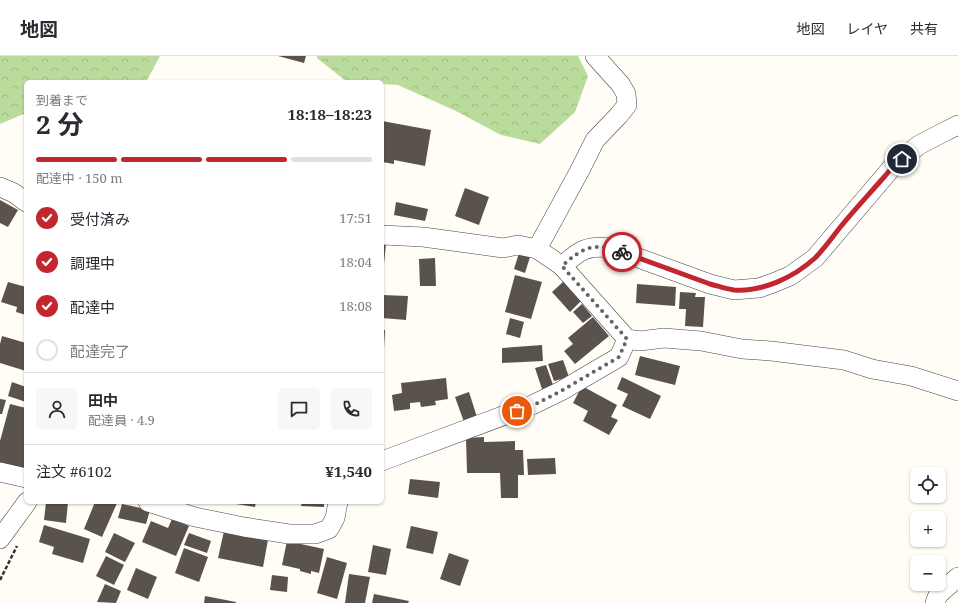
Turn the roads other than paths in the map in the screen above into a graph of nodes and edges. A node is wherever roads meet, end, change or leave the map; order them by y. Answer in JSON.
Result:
{"nodes":[{"id":1,"x":595,"y":56,"type":"edge"},
{"id":2,"x":958,"y":125,"type":"edge"},
{"id":3,"x":0,"y":187,"type":"edge"},
{"id":4,"x":24,"y":200,"type":"edge"},
{"id":5,"x":384,"y":235,"type":"edge"},
{"id":6,"x":537,"y":249,"type":"junction"},
{"id":7,"x":562,"y":266,"type":"junction"},
{"id":8,"x":627,"y":339,"type":"junction"},
{"id":9,"x":958,"y":391,"type":"edge"},
{"id":10,"x":384,"y":460,"type":"edge"},
{"id":11,"x":0,"y":472,"type":"edge"},
{"id":12,"x":24,"y":478,"type":"edge"},
{"id":13,"x":26,"y":504,"type":"edge"},
{"id":14,"x":154,"y":504,"type":"edge"},
{"id":15,"x":338,"y":504,"type":"edge"},
{"id":16,"x":2,"y":536,"type":"edge"},
{"id":17,"x":958,"y":577,"type":"edge"},
{"id":18,"x":935,"y":603,"type":"edge"}],
"edges":[{"from":1,"to":6,"type":"lane"},
{"from":2,"to":7,"type":"lane"},
{"from":3,"to":4,"type":"lane"},
{"from":5,"to":6,"type":"lane"},
{"from":6,"to":7,"type":"lane"},
{"from":7,"to":8,"type":"lane"},
{"from":8,"to":9,"type":"lane"},
{"from":8,"to":10,"type":"lane"},
{"from":11,"to":12,"type":"lane"},
{"from":13,"to":16,"type":"lane"},
{"from":14,"to":15,"type":"lane"},
{"from":17,"to":18,"type":"lane"}]}
